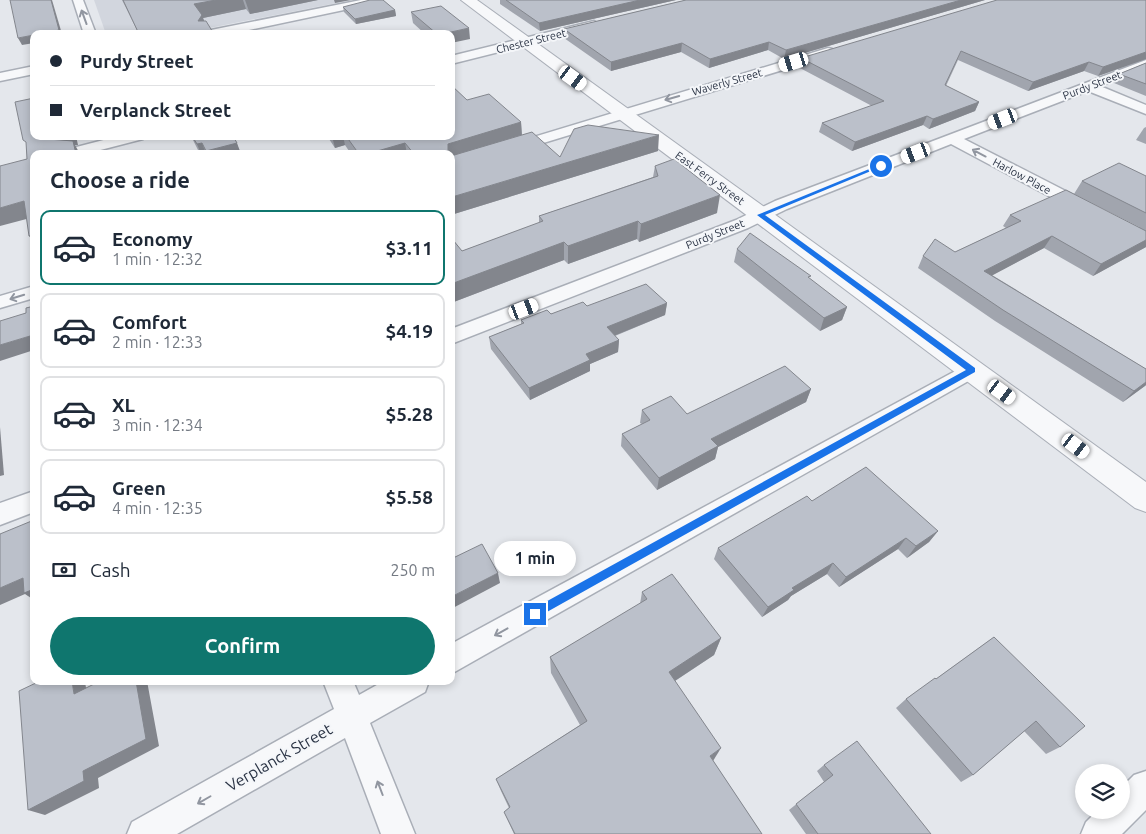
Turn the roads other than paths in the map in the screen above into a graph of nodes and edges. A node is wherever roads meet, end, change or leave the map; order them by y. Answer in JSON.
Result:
{"nodes":[{"id":1,"x":78,"y":0,"type":"edge"},
{"id":2,"x":377,"y":0,"type":"edge"},
{"id":3,"x":468,"y":0,"type":"edge"},
{"id":4,"x":606,"y":22,"type":"edge"},
{"id":5,"x":89,"y":30,"type":"edge"},
{"id":6,"x":231,"y":30,"type":"edge"},
{"id":7,"x":525,"y":42,"type":"junction"},
{"id":8,"x":841,"y":48,"type":"edge"},
{"id":9,"x":455,"y":59,"type":"edge"},
{"id":10,"x":1146,"y":64,"type":"edge"},
{"id":11,"x":30,"y":71,"type":"edge"},
{"id":12,"x":0,"y":76,"type":"edge"},
{"id":13,"x":1088,"y":86,"type":"junction"},
{"id":14,"x":1146,"y":110,"type":"edge"},
{"id":15,"x":624,"y":114,"type":"junction"},
{"id":16,"x":952,"y":139,"type":"junction"},
{"id":17,"x":121,"y":140,"type":"edge"},
{"id":18,"x":82,"y":150,"type":"edge"},
{"id":19,"x":496,"y":153,"type":"edge"},
{"id":20,"x":1094,"y":213,"type":"edge"},
{"id":21,"x":760,"y":215,"type":"junction"},
{"id":22,"x":30,"y":293,"type":"edge"},
{"id":23,"x":0,"y":302,"type":"edge"},
{"id":24,"x":455,"y":335,"type":"edge"},
{"id":25,"x":972,"y":370,"type":"junction"},
{"id":26,"x":1146,"y":498,"type":"edge"},
{"id":27,"x":30,"y":503,"type":"edge"},
{"id":28,"x":0,"y":514,"type":"edge"},
{"id":29,"x":455,"y":658,"type":"edge"},
{"id":30,"x":340,"y":685,"type":"edge"},
{"id":31,"x":407,"y":685,"type":"edge"},
{"id":32,"x":352,"y":716,"type":"junction"},
{"id":33,"x":1146,"y":787,"type":"edge"},
{"id":34,"x":144,"y":834,"type":"edge"},
{"id":35,"x":398,"y":834,"type":"edge"},
{"id":36,"x":1098,"y":834,"type":"edge"}],
"edges":[{"from":5,"to":1,"type":"street","one_way":true},
{"from":2,"to":6,"type":"street"},
{"from":3,"to":7,"type":"street","name":"East Ferry Street"},
{"from":4,"to":7,"type":"street","name":"Chester Street"},
{"from":7,"to":9,"type":"street","name":"Chester Street"},
{"from":7,"to":15,"type":"street","name":"East Ferry Street"},
{"from":8,"to":15,"type":"street","name":"Waverly Street","one_way":true},
{"from":10,"to":13,"type":"street","name":"Purdy Street"},
{"from":11,"to":12,"type":"street"},
{"from":13,"to":14,"type":"street"},
{"from":13,"to":16,"type":"street","name":"Purdy Street"},
{"from":15,"to":19,"type":"street","name":"Waverly Street"},
{"from":15,"to":21,"type":"street","name":"East Ferry Street"},
{"from":20,"to":16,"type":"street","name":"Harlow Place","one_way":true},
{"from":16,"to":21,"type":"street","name":"Purdy Street"},
{"from":17,"to":18,"type":"street"},
{"from":21,"to":24,"type":"street","name":"Purdy Street"},
{"from":21,"to":25,"type":"street","name":"East Ferry Street"},
{"from":22,"to":23,"type":"street","one_way":true},
{"from":25,"to":26,"type":"street","name":"East Ferry Street"},
{"from":25,"to":29,"type":"street","one_way":true},
{"from":27,"to":28,"type":"street"},
{"from":30,"to":32,"type":"street"},
{"from":31,"to":32,"type":"street","name":"Verplanck Street"},
{"from":32,"to":34,"type":"street","name":"Verplanck Street","one_way":true},
{"from":35,"to":32,"type":"street","one_way":true},
{"from":33,"to":36,"type":"street"}]}
